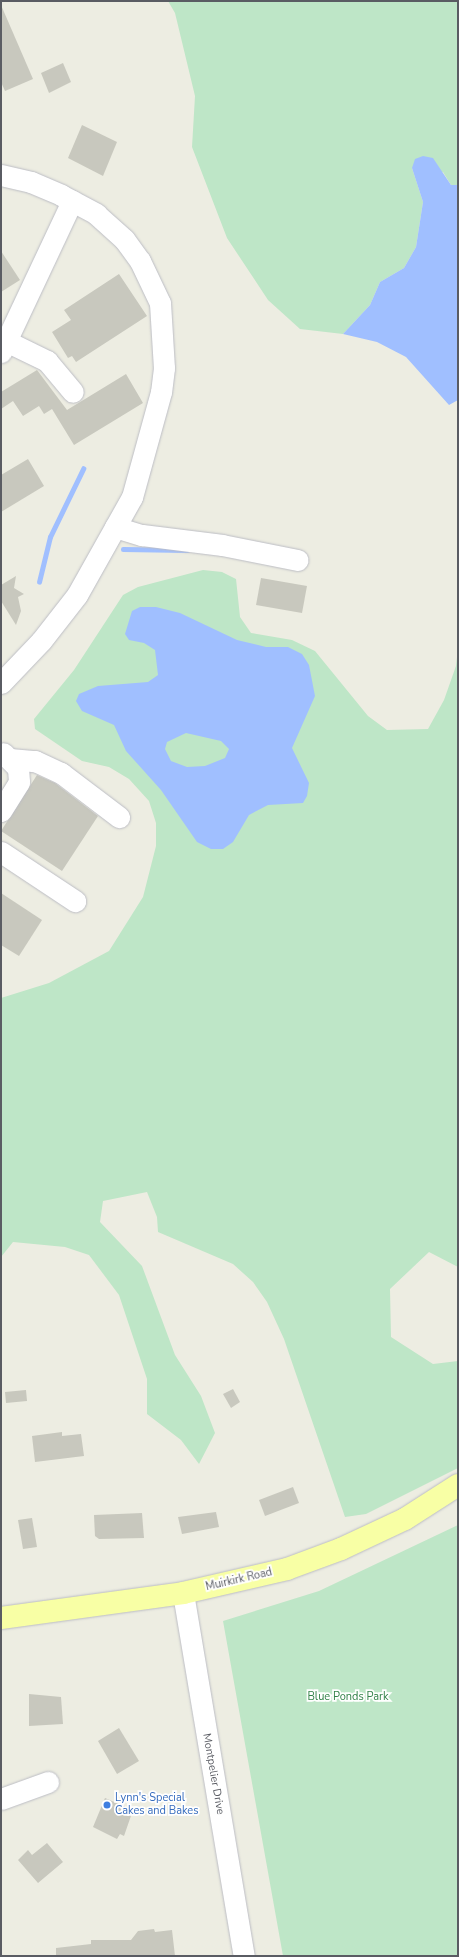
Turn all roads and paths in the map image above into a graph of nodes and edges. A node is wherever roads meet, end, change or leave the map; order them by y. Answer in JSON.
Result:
{"nodes":[{"id":1,"x":2,"y":170,"type":"edge"},
{"id":2,"x":72,"y":201,"type":"junction"},
{"id":3,"x":4,"y":346,"type":"edge"},
{"id":4,"x":73,"y":392,"type":"dead end"},
{"id":5,"x":115,"y":527,"type":"junction"},
{"id":6,"x":298,"y":560,"type":"dead end"},
{"id":7,"x":1,"y":683,"type":"edge"},
{"id":8,"x":5,"y":755,"type":"edge"},
{"id":9,"x":1,"y":811,"type":"edge"},
{"id":10,"x":120,"y":817,"type":"dead end"},
{"id":11,"x":1,"y":852,"type":"edge"},
{"id":12,"x":75,"y":901,"type":"dead end"},
{"id":13,"x":458,"y":1485,"type":"edge"},
{"id":14,"x":183,"y":1593,"type":"junction"},
{"id":15,"x":1,"y":1618,"type":"edge"},
{"id":16,"x":48,"y":1782,"type":"dead end"},
{"id":17,"x":1,"y":1799,"type":"edge"},
{"id":18,"x":244,"y":1956,"type":"edge"}],
"edges":[{"from":1,"to":2,"type":"street"},
{"from":2,"to":3,"type":"street"},
{"from":2,"to":5,"type":"street"},
{"from":3,"to":4,"type":"street"},
{"from":5,"to":6,"type":"street"},
{"from":5,"to":7,"type":"street"},
{"from":8,"to":9,"type":"street"},
{"from":8,"to":10,"type":"street"},
{"from":11,"to":12,"type":"street"},
{"from":13,"to":14,"type":"main road","name":"Muirkirk Road"},
{"from":14,"to":15,"type":"main road","name":"Muirkirk Road"},
{"from":14,"to":18,"type":"street","name":"Montpelier Drive"},
{"from":16,"to":17,"type":"street"}]}
